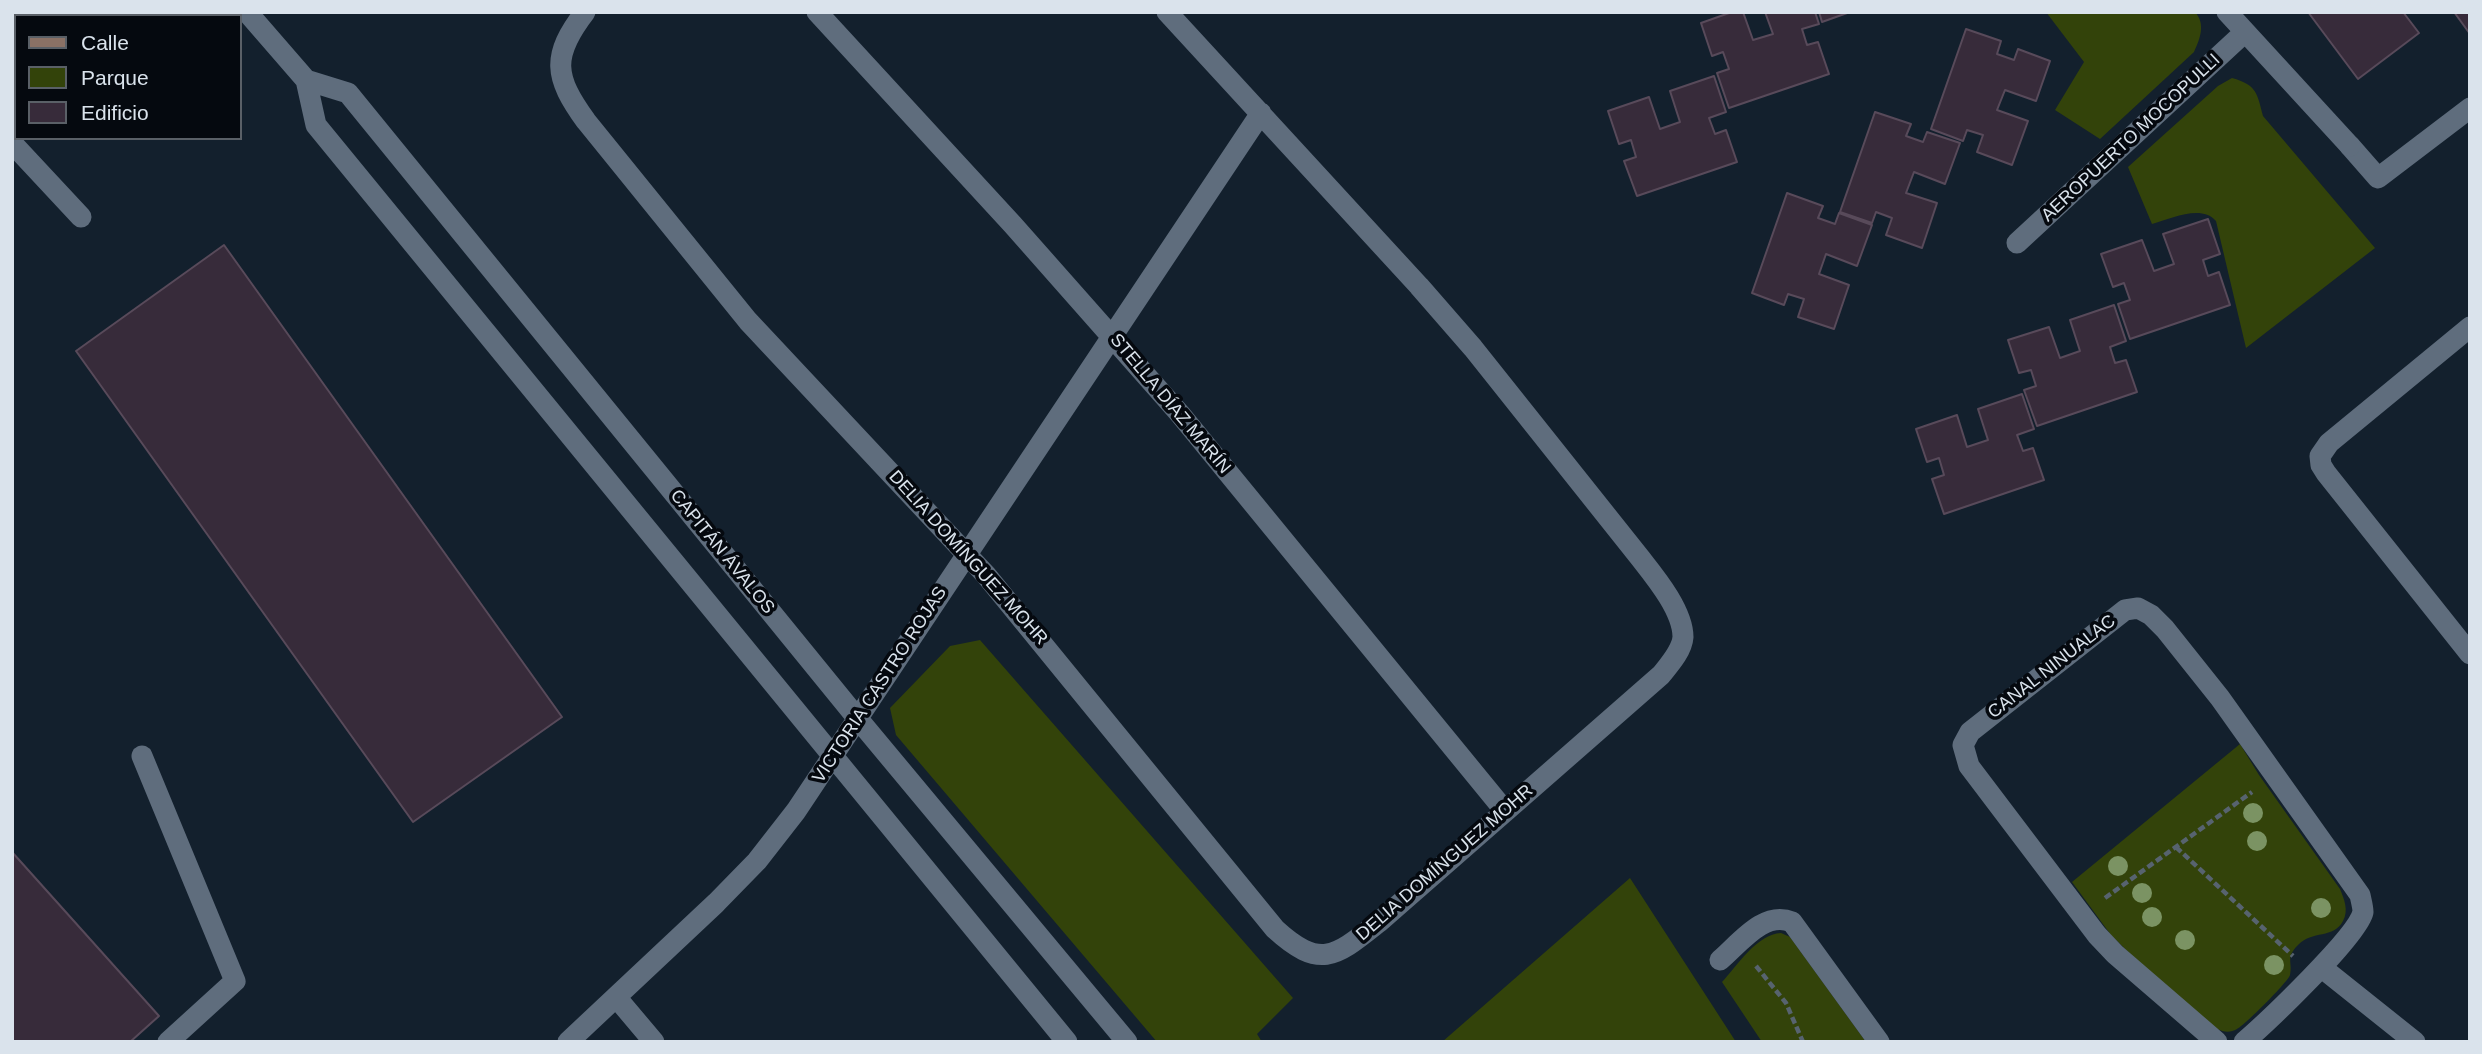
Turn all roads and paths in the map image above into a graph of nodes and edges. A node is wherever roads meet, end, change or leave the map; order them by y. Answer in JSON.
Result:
{"nodes":[{"id":1,"x":247,"y":12,"type":"edge"},
{"id":2,"x":585,"y":12,"type":"edge"},
{"id":3,"x":817,"y":12,"type":"edge"},
{"id":4,"x":1167,"y":12,"type":"edge"},
{"id":5,"x":2227,"y":12,"type":"edge"},
{"id":6,"x":2245,"y":32,"type":"junction"},
{"id":7,"x":306,"y":80,"type":"junction"},
{"id":8,"x":2470,"y":108,"type":"edge"},
{"id":9,"x":1261,"y":113,"type":"junction"},
{"id":10,"x":12,"y":143,"type":"edge"},
{"id":11,"x":80,"y":217,"type":"dead end"},
{"id":12,"x":2017,"y":243,"type":"dead end"},
{"id":13,"x":2470,"y":327,"type":"edge"},
{"id":14,"x":1113,"y":338,"type":"junction"},
{"id":15,"x":967,"y":553,"type":"junction"},
{"id":16,"x":2470,"y":653,"type":"edge"},
{"id":17,"x":858,"y":719,"type":"junction"},
{"id":18,"x":142,"y":756,"type":"dead end"},
{"id":19,"x":833,"y":758,"type":"junction"},
{"id":20,"x":2276,"y":775,"type":"junction"},
{"id":21,"x":1505,"y":811,"type":"junction"},
{"id":22,"x":2176,"y":847,"type":"junction"},
{"id":23,"x":2082,"y":915,"type":"junction"},
{"id":24,"x":1737,"y":945,"type":"junction"},
{"id":25,"x":1720,"y":960,"type":"dead end"},
{"id":26,"x":2317,"y":971,"type":"junction"},
{"id":27,"x":616,"y":997,"type":"junction"},
{"id":28,"x":168,"y":1042,"type":"edge"},
{"id":29,"x":568,"y":1042,"type":"edge"},
{"id":30,"x":654,"y":1042,"type":"edge"},
{"id":31,"x":1067,"y":1042,"type":"edge"},
{"id":32,"x":1127,"y":1042,"type":"edge"},
{"id":33,"x":1802,"y":1042,"type":"edge"},
{"id":34,"x":1879,"y":1042,"type":"edge"},
{"id":35,"x":2217,"y":1042,"type":"edge"},
{"id":36,"x":2244,"y":1042,"type":"edge"},
{"id":37,"x":2415,"y":1042,"type":"edge"}],
"edges":[{"from":1,"to":7,"type":"street"},
{"from":2,"to":15,"type":"street","name":"DELIA DOMÍNGUEZ MOHR"},
{"from":3,"to":14,"type":"street","name":"STELLA DÍAZ MARÍN"},
{"from":4,"to":9,"type":"street","name":"DELIA DOMÍNGUEZ MOHR"},
{"from":5,"to":6,"type":"street"},
{"from":6,"to":8,"type":"street"},
{"from":6,"to":12,"type":"street","name":"AEROPUERTO MOCOPULLI"},
{"from":7,"to":17,"type":"street","name":"CAPITÁN ÁVALOS"},
{"from":7,"to":19,"type":"street"},
{"from":9,"to":14,"type":"street","name":"VICTORIA CASTRO ROJAS"},
{"from":9,"to":21,"type":"street","name":"DELIA DOMÍNGUEZ MOHR"},
{"from":10,"to":11,"type":"street"},
{"from":13,"to":16,"type":"street"},
{"from":14,"to":15,"type":"street","name":"VICTORIA CASTRO ROJAS"},
{"from":14,"to":21,"type":"street","name":"STELLA DÍAZ MARÍN"},
{"from":15,"to":17,"type":"street","name":"VICTORIA CASTRO ROJAS"},
{"from":15,"to":21,"type":"street","name":"DELIA DOMÍNGUEZ MOHR"},
{"from":17,"to":19,"type":"street","name":"VICTORIA CASTRO ROJAS"},
{"from":17,"to":32,"type":"street","name":"CAPITÁN ÁVALOS"},
{"from":18,"to":28,"type":"street"},
{"from":19,"to":27,"type":"street","name":"VICTORIA CASTRO ROJAS"},
{"from":19,"to":31,"type":"street"},
{"from":20,"to":22,"type":"path"},
{"from":20,"to":23,"type":"street","name":"CANAL NINUALAC"},
{"from":20,"to":26,"type":"street","name":"CANAL NINUALAC"},
{"from":22,"to":23,"type":"path"},
{"from":22,"to":26,"type":"path"},
{"from":23,"to":35,"type":"street","name":"CANAL NINUALAC"},
{"from":24,"to":25,"type":"street"},
{"from":24,"to":33,"type":"path"},
{"from":24,"to":34,"type":"street"},
{"from":26,"to":36,"type":"street","name":"CANAL NINUALAC"},
{"from":26,"to":37,"type":"street"},
{"from":27,"to":29,"type":"street","name":"VICTORIA CASTRO ROJAS"},
{"from":27,"to":30,"type":"street"}]}
